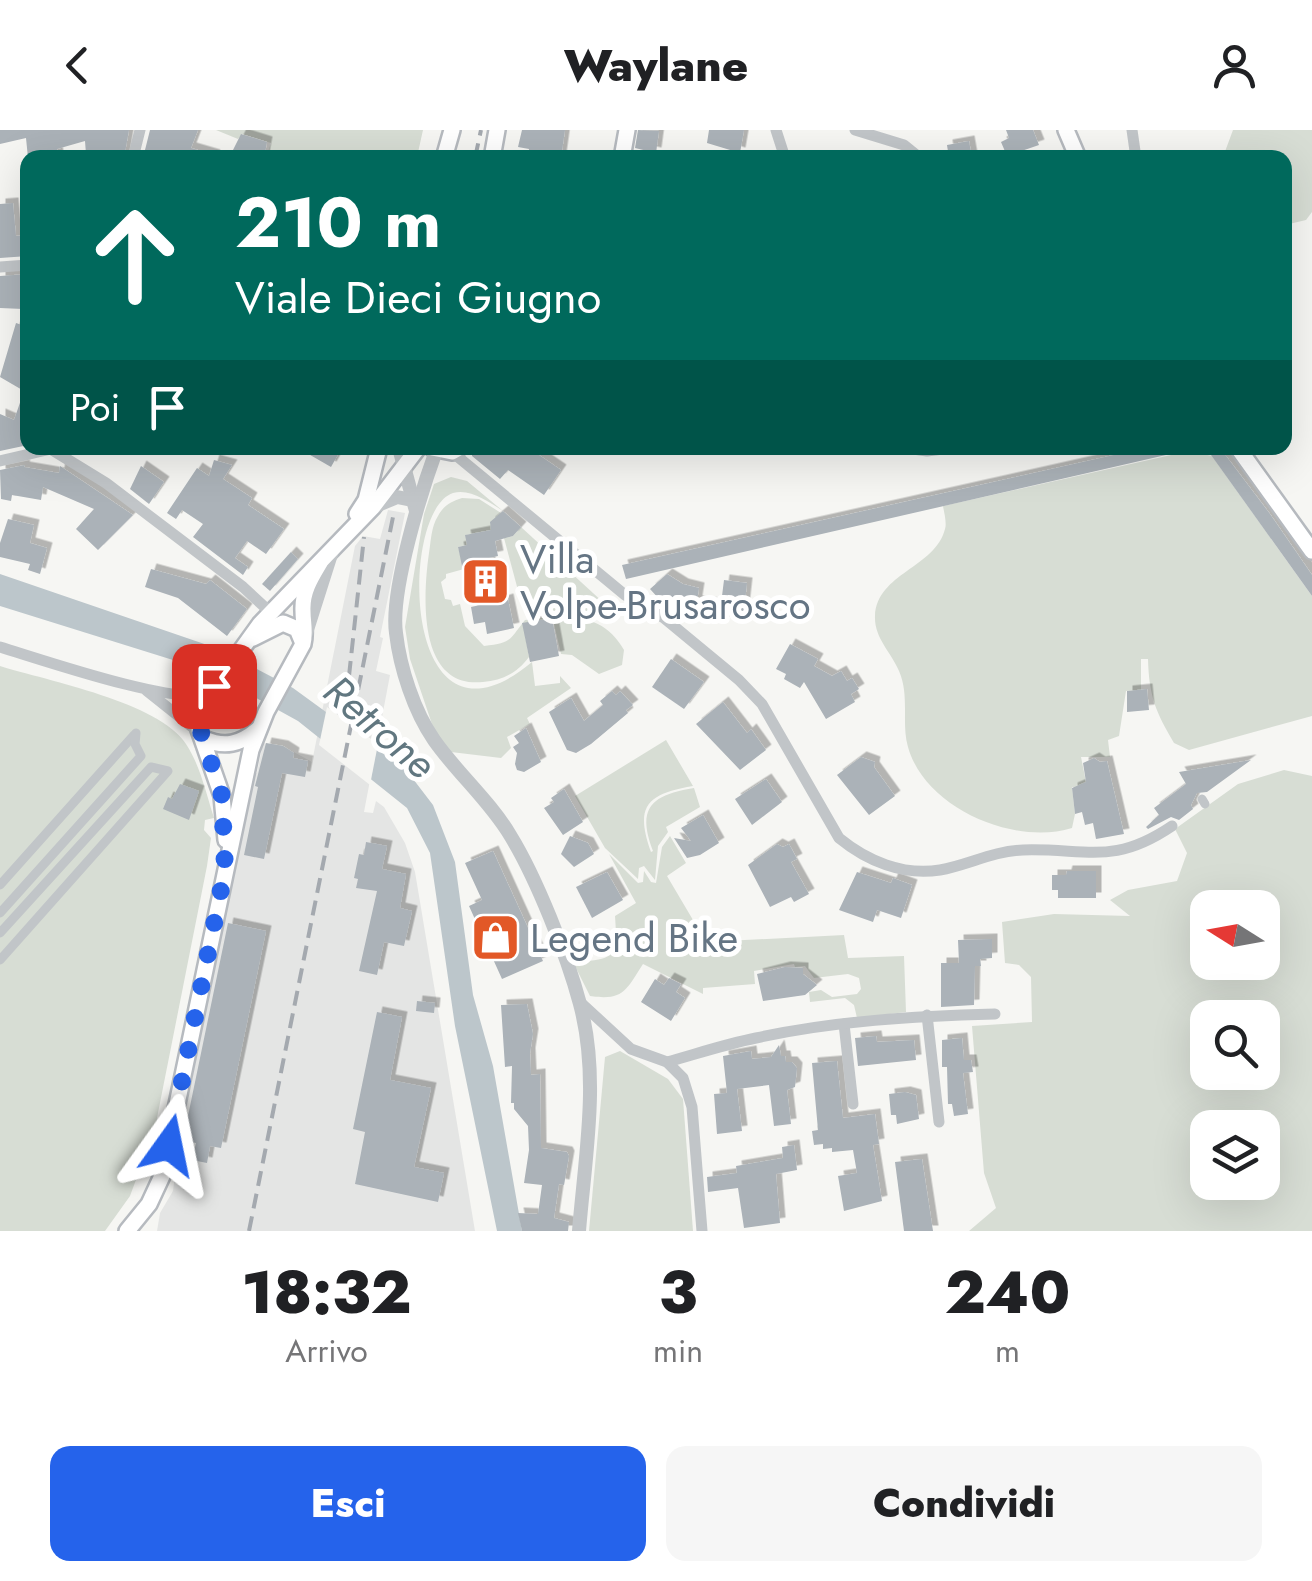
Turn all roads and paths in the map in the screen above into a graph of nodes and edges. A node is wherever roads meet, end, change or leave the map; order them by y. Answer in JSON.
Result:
{"nodes":[{"id":1,"x":855,"y":130,"type":"edge"},
{"id":2,"x":910,"y":150,"type":"edge"},
{"id":3,"x":61,"y":455,"type":"edge"},
{"id":4,"x":377,"y":455,"type":"edge"},
{"id":5,"x":401,"y":455,"type":"edge"},
{"id":6,"x":413,"y":455,"type":"edge"},
{"id":7,"x":440,"y":455,"type":"edge"},
{"id":8,"x":451,"y":455,"type":"edge"},
{"id":9,"x":1243,"y":455,"type":"edge"},
{"id":10,"x":404,"y":468,"type":"junction"},
{"id":11,"x":414,"y":506,"type":"junction"},
{"id":12,"x":372,"y":507,"type":"junction"},
{"id":13,"x":336,"y":544,"type":"junction"},
{"id":14,"x":1312,"y":551,"type":"edge"},
{"id":15,"x":320,"y":563,"type":"junction"},
{"id":16,"x":270,"y":612,"type":"junction"},
{"id":17,"x":253,"y":638,"type":"junction"},
{"id":18,"x":305,"y":639,"type":"junction"},
{"id":19,"x":0,"y":647,"type":"edge"},
{"id":20,"x":143,"y":689,"type":"junction"},
{"id":21,"x":211,"y":690,"type":"junction"},
{"id":22,"x":257,"y":730,"type":"junction"},
{"id":23,"x":202,"y":737,"type":"junction"},
{"id":24,"x":1172,"y":826,"type":"dead end"},
{"id":25,"x":225,"y":870,"type":"junction"},
{"id":26,"x":0,"y":885,"type":"edge"},
{"id":27,"x":0,"y":913,"type":"edge"},
{"id":28,"x":0,"y":933,"type":"edge"},
{"id":29,"x":0,"y":960,"type":"edge"},
{"id":30,"x":580,"y":1002,"type":"junction"},
{"id":31,"x":995,"y":1014,"type":"dead end"},
{"id":32,"x":927,"y":1016,"type":"junction"},
{"id":33,"x":844,"y":1024,"type":"junction"},
{"id":34,"x":666,"y":1062,"type":"junction"},
{"id":35,"x":853,"y":1104,"type":"dead end"},
{"id":36,"x":939,"y":1122,"type":"dead end"},
{"id":37,"x":128,"y":1229,"type":"edge"},
{"id":38,"x":578,"y":1231,"type":"edge"},
{"id":39,"x":702,"y":1231,"type":"edge"}],
"edges":[{"from":1,"to":2,"type":"street"},
{"from":3,"to":16,"type":"street"},
{"from":4,"to":13,"type":"main road"},
{"from":5,"to":10,"type":"street"},
{"from":6,"to":10,"type":"main road"},
{"from":7,"to":11,"type":"street"},
{"from":8,"to":24,"type":"street"},
{"from":9,"to":14,"type":"main road"},
{"from":10,"to":11,"type":"street"},
{"from":10,"to":12,"type":"main road"},
{"from":11,"to":12,"type":"street"},
{"from":11,"to":30,"type":"street"},
{"from":12,"to":13,"type":"main road"},
{"from":13,"to":15,"type":"main road"},
{"from":13,"to":18,"type":"street"},
{"from":15,"to":16,"type":"main road"},
{"from":15,"to":18,"type":"main road"},
{"from":16,"to":17,"type":"main road"},
{"from":17,"to":18,"type":"main road"},
{"from":17,"to":21,"type":"main road"},
{"from":18,"to":22,"type":"main road"},
{"from":19,"to":20,"type":"street"},
{"from":20,"to":21,"type":"street"},
{"from":20,"to":23,"type":"street"},
{"from":21,"to":23,"type":"main road"},
{"from":22,"to":23,"type":"main road"},
{"from":22,"to":25,"type":"main road"},
{"from":23,"to":25,"type":"main road"},
{"from":25,"to":37,"type":"main road"},
{"from":26,"to":27,"type":"street"},
{"from":28,"to":29,"type":"street"},
{"from":30,"to":34,"type":"street"},
{"from":30,"to":38,"type":"street"},
{"from":31,"to":32,"type":"street"},
{"from":32,"to":33,"type":"street"},
{"from":32,"to":36,"type":"street"},
{"from":33,"to":34,"type":"street"},
{"from":33,"to":35,"type":"street"},
{"from":34,"to":39,"type":"street"}]}
